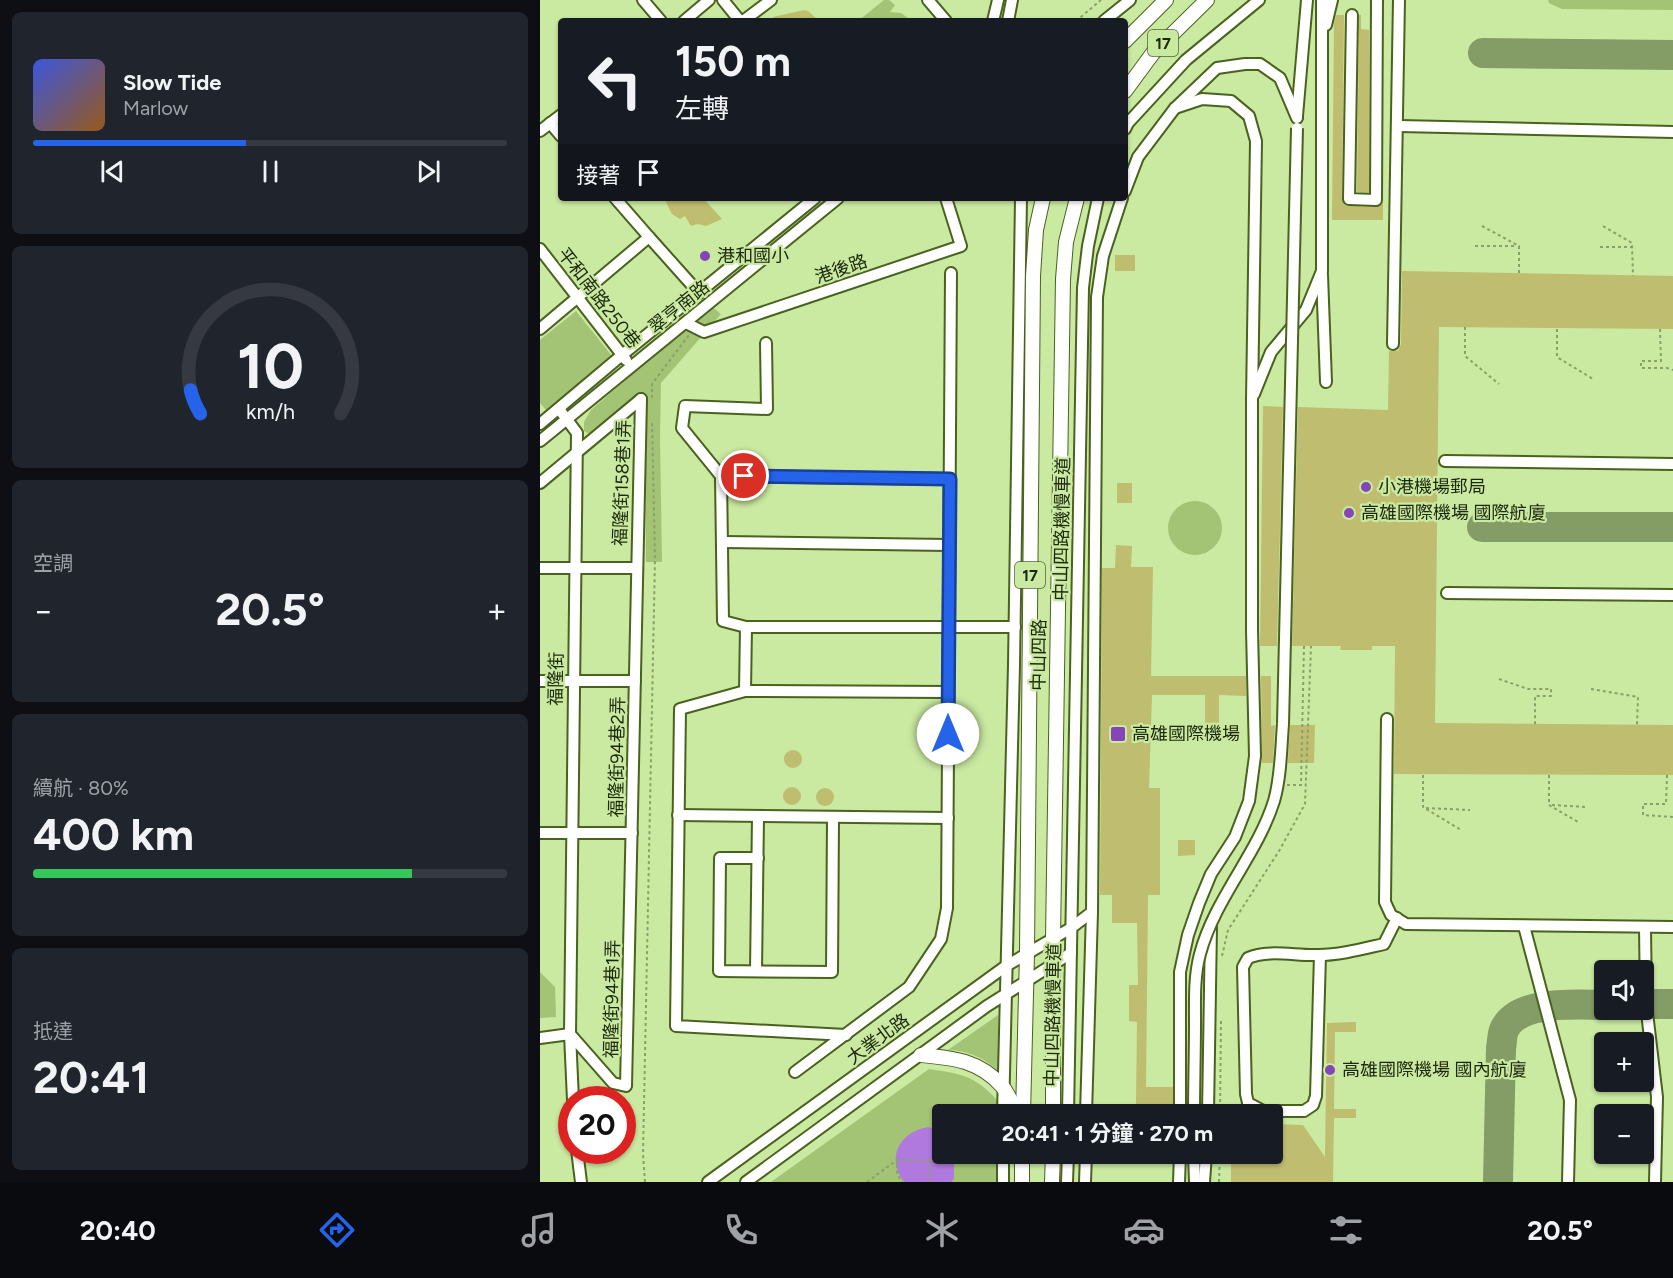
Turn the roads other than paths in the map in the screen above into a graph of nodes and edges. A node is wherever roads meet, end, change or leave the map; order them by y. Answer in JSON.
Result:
{"nodes":[{"id":1,"x":643,"y":0,"type":"edge"},
{"id":2,"x":709,"y":0,"type":"edge"},
{"id":3,"x":723,"y":0,"type":"edge"},
{"id":4,"x":771,"y":0,"type":"edge"},
{"id":5,"x":928,"y":0,"type":"edge"},
{"id":6,"x":998,"y":0,"type":"edge"},
{"id":7,"x":1012,"y":0,"type":"edge"},
{"id":8,"x":1130,"y":0,"type":"edge"},
{"id":9,"x":1166,"y":0,"type":"edge"},
{"id":10,"x":1207,"y":0,"type":"edge"},
{"id":11,"x":1259,"y":0,"type":"edge"},
{"id":12,"x":1307,"y":0,"type":"edge"},
{"id":13,"x":1322,"y":0,"type":"edge"},
{"id":14,"x":1332,"y":0,"type":"edge"},
{"id":15,"x":1377,"y":0,"type":"edge"},
{"id":16,"x":1399,"y":0,"type":"edge"},
{"id":17,"x":1352,"y":15,"type":"dead end"},
{"id":18,"x":658,"y":18,"type":"edge"},
{"id":19,"x":688,"y":18,"type":"edge"},
{"id":20,"x":738,"y":18,"type":"edge"},
{"id":21,"x":745,"y":18,"type":"edge"},
{"id":22,"x":943,"y":18,"type":"edge"},
{"id":23,"x":994,"y":18,"type":"edge"},
{"id":24,"x":1009,"y":18,"type":"edge"},
{"id":25,"x":1108,"y":18,"type":"edge"},
{"id":26,"x":1128,"y":38,"type":"edge"},
{"id":27,"x":1323,"y":40,"type":"junction"},
{"id":28,"x":1128,"y":88,"type":"edge"},
{"id":29,"x":1175,"y":108,"type":"junction"},
{"id":30,"x":558,"y":117,"type":"edge"},
{"id":31,"x":550,"y":123,"type":"junction"},
{"id":32,"x":1128,"y":123,"type":"edge"},
{"id":33,"x":1297,"y":123,"type":"junction"},
{"id":34,"x":1399,"y":126,"type":"junction"},
{"id":35,"x":540,"y":130,"type":"edge"},
{"id":36,"x":558,"y":132,"type":"edge"},
{"id":37,"x":1673,"y":132,"type":"edge"},
{"id":38,"x":1128,"y":183,"type":"edge"},
{"id":39,"x":618,"y":201,"type":"edge"},
{"id":40,"x":811,"y":201,"type":"edge"},
{"id":41,"x":835,"y":201,"type":"edge"},
{"id":42,"x":947,"y":201,"type":"edge"},
{"id":43,"x":1021,"y":201,"type":"edge"},
{"id":44,"x":1041,"y":201,"type":"edge"},
{"id":45,"x":1076,"y":201,"type":"edge"},
{"id":46,"x":1097,"y":201,"type":"edge"},
{"id":47,"x":1121,"y":201,"type":"edge"},
{"id":48,"x":649,"y":237,"type":"junction"},
{"id":49,"x":540,"y":249,"type":"edge"},
{"id":50,"x":1322,"y":271,"type":"junction"},
{"id":51,"x":951,"y":273,"type":"dead end"},
{"id":52,"x":699,"y":293,"type":"junction"},
{"id":53,"x":577,"y":299,"type":"junction"},
{"id":54,"x":690,"y":325,"type":"junction"},
{"id":55,"x":540,"y":329,"type":"edge"},
{"id":56,"x":766,"y":343,"type":"dead end"},
{"id":57,"x":1393,"y":344,"type":"dead end"},
{"id":58,"x":622,"y":355,"type":"junction"},
{"id":59,"x":631,"y":367,"type":"junction"},
{"id":60,"x":1326,"y":382,"type":"dead end"},
{"id":61,"x":1252,"y":400,"type":"junction"},
{"id":62,"x":560,"y":409,"type":"junction"},
{"id":63,"x":567,"y":419,"type":"junction"},
{"id":64,"x":541,"y":422,"type":"edge"},
{"id":65,"x":550,"y":433,"type":"junction"},
{"id":66,"x":540,"y":441,"type":"edge"},
{"id":67,"x":577,"y":450,"type":"junction"},
{"id":68,"x":1445,"y":461,"type":"dead end"},
{"id":69,"x":1673,"y":464,"type":"edge"},
{"id":70,"x":721,"y":476,"type":"junction"},
{"id":71,"x":950,"y":479,"type":"junction"},
{"id":72,"x":540,"y":483,"type":"edge"},
{"id":73,"x":723,"y":542,"type":"junction"},
{"id":74,"x":949,"y":545,"type":"junction"},
{"id":75,"x":540,"y":568,"type":"edge"},
{"id":76,"x":575,"y":568,"type":"junction"},
{"id":77,"x":636,"y":568,"type":"junction"},
{"id":78,"x":1447,"y":593,"type":"dead end"},
{"id":79,"x":1673,"y":595,"type":"edge"},
{"id":80,"x":746,"y":627,"type":"junction"},
{"id":81,"x":949,"y":627,"type":"junction"},
{"id":82,"x":1015,"y":627,"type":"junction"},
{"id":83,"x":540,"y":681,"type":"edge"},
{"id":84,"x":635,"y":681,"type":"junction"},
{"id":85,"x":573,"y":682,"type":"junction"},
{"id":86,"x":745,"y":691,"type":"junction"},
{"id":87,"x":948,"y":692,"type":"junction"},
{"id":88,"x":1387,"y":719,"type":"dead end"},
{"id":89,"x":678,"y":815,"type":"junction"},
{"id":90,"x":758,"y":817,"type":"junction"},
{"id":91,"x":833,"y":818,"type":"junction"},
{"id":92,"x":948,"y":818,"type":"junction"},
{"id":93,"x":540,"y":832,"type":"edge"},
{"id":94,"x":571,"y":833,"type":"junction"},
{"id":95,"x":632,"y":833,"type":"junction"},
{"id":96,"x":758,"y":858,"type":"junction"},
{"id":97,"x":1092,"y":912,"type":"junction"},
{"id":98,"x":1211,"y":915,"type":"dead end"},
{"id":99,"x":1396,"y":918,"type":"junction"},
{"id":100,"x":1524,"y":926,"type":"junction"},
{"id":101,"x":1645,"y":927,"type":"junction"},
{"id":102,"x":1673,"y":927,"type":"edge"},
{"id":103,"x":1071,"y":928,"type":"junction"},
{"id":104,"x":1053,"y":938,"type":"junction"},
{"id":105,"x":1071,"y":953,"type":"junction"},
{"id":106,"x":1027,"y":954,"type":"junction"},
{"id":107,"x":1320,"y":955,"type":"junction"},
{"id":108,"x":1053,"y":964,"type":"junction"},
{"id":109,"x":1006,"y":966,"type":"junction"},
{"id":110,"x":756,"y":971,"type":"junction"},
{"id":111,"x":1026,"y":980,"type":"junction"},
{"id":112,"x":1006,"y":994,"type":"junction"},
{"id":113,"x":570,"y":1034,"type":"junction"},
{"id":114,"x":846,"y":1035,"type":"junction"},
{"id":115,"x":540,"y":1038,"type":"edge"},
{"id":116,"x":921,"y":1055,"type":"junction"},
{"id":117,"x":795,"y":1072,"type":"dead end"},
{"id":118,"x":572,"y":1086,"type":"edge"},
{"id":119,"x":1003,"y":1087,"type":"junction"},
{"id":120,"x":1003,"y":1104,"type":"edge"},
{"id":121,"x":1012,"y":1104,"type":"edge"},
{"id":122,"x":1023,"y":1104,"type":"edge"},
{"id":123,"x":1053,"y":1104,"type":"edge"},
{"id":124,"x":1068,"y":1104,"type":"edge"},
{"id":125,"x":1086,"y":1104,"type":"edge"},
{"id":126,"x":1180,"y":1104,"type":"edge"},
{"id":127,"x":1194,"y":1104,"type":"edge"},
{"id":128,"x":1208,"y":1104,"type":"edge"},
{"id":129,"x":579,"y":1164,"type":"edge"},
{"id":130,"x":1003,"y":1164,"type":"edge"},
{"id":131,"x":1022,"y":1164,"type":"edge"},
{"id":132,"x":1053,"y":1164,"type":"edge"},
{"id":133,"x":1068,"y":1164,"type":"edge"},
{"id":134,"x":1086,"y":1164,"type":"edge"},
{"id":135,"x":1180,"y":1164,"type":"edge"},
{"id":136,"x":1195,"y":1164,"type":"edge"},
{"id":137,"x":1205,"y":1164,"type":"edge"},
{"id":138,"x":581,"y":1182,"type":"edge"},
{"id":139,"x":708,"y":1182,"type":"edge"},
{"id":140,"x":746,"y":1182,"type":"edge"},
{"id":141,"x":1003,"y":1182,"type":"edge"},
{"id":142,"x":1022,"y":1182,"type":"edge"},
{"id":143,"x":1052,"y":1182,"type":"edge"},
{"id":144,"x":1067,"y":1182,"type":"edge"},
{"id":145,"x":1085,"y":1182,"type":"edge"},
{"id":146,"x":1179,"y":1182,"type":"edge"},
{"id":147,"x":1196,"y":1182,"type":"edge"},
{"id":148,"x":1204,"y":1182,"type":"edge"},
{"id":149,"x":1568,"y":1182,"type":"edge"},
{"id":150,"x":1655,"y":1182,"type":"edge"}],
"edges":[{"from":1,"to":18,"type":"street"},
{"from":2,"to":19,"type":"street"},
{"from":3,"to":20,"type":"street"},
{"from":4,"to":21,"type":"street"},
{"from":5,"to":22,"type":"street"},
{"from":6,"to":23,"type":"street"},
{"from":7,"to":24,"type":"street"},
{"from":8,"to":25,"type":"street"},
{"from":9,"to":26,"type":"main road","number":"17"},
{"from":10,"to":28,"type":"main road","number":"17"},
{"from":11,"to":32,"type":"street"},
{"from":12,"to":33,"type":"street"},
{"from":13,"to":27,"type":"street"},
{"from":14,"to":27,"type":"street"},
{"from":15,"to":17,"type":"street"},
{"from":16,"to":34,"type":"street"},
{"from":27,"to":50,"type":"street"},
{"from":29,"to":33,"type":"street"},
{"from":29,"to":38,"type":"street"},
{"from":29,"to":61,"type":"street"},
{"from":30,"to":31,"type":"street"},
{"from":31,"to":35,"type":"street"},
{"from":31,"to":36,"type":"street"},
{"from":33,"to":127,"type":"street","bridge":true},
{"from":34,"to":37,"type":"street"},
{"from":34,"to":57,"type":"street"},
{"from":39,"to":48,"type":"street"},
{"from":40,"to":52,"type":"street","name":"翠亨南路"},
{"from":41,"to":54,"type":"street","name":"翠亨南路"},
{"from":42,"to":54,"type":"street","name":"港後路"},
{"from":43,"to":82,"type":"street"},
{"from":44,"to":106,"type":"main road","name":"中山四路","number":"17"},
{"from":45,"to":104,"type":"main road","name":"中山四路","number":"17"},
{"from":46,"to":103,"type":"street","name":"中山四路機慢車道"},
{"from":47,"to":97,"type":"street"},
{"from":48,"to":52,"type":"street"},
{"from":48,"to":53,"type":"street"},
{"from":49,"to":53,"type":"street","name":"平和南路250巷"},
{"from":50,"to":60,"type":"street"},
{"from":50,"to":61,"type":"street"},
{"from":51,"to":71,"type":"street"},
{"from":52,"to":58,"type":"street","name":"翠亨南路"},
{"from":53,"to":55,"type":"street"},
{"from":53,"to":58,"type":"street","name":"平和南路250巷"},
{"from":54,"to":59,"type":"street","name":"翠亨南路"},
{"from":56,"to":70,"type":"street"},
{"from":58,"to":59,"type":"street","name":"平和南路250巷"},
{"from":58,"to":62,"type":"street","name":"翠亨南路"},
{"from":59,"to":63,"type":"street","name":"翠亨南路"},
{"from":61,"to":126,"type":"street"},
{"from":62,"to":63,"type":"street","name":"福隆街"},
{"from":62,"to":64,"type":"street","name":"翠亨南路"},
{"from":63,"to":65,"type":"street","name":"翠亨南路"},
{"from":63,"to":67,"type":"street","name":"福隆街"},
{"from":64,"to":65,"type":"street"},
{"from":65,"to":66,"type":"street","name":"翠亨南路"},
{"from":67,"to":72,"type":"street"},
{"from":67,"to":76,"type":"street","name":"福隆街"},
{"from":67,"to":77,"type":"street","name":"福隆街158巷1弄"},
{"from":68,"to":69,"type":"street"},
{"from":70,"to":71,"type":"street"},
{"from":70,"to":73,"type":"street"},
{"from":71,"to":74,"type":"street"},
{"from":73,"to":74,"type":"street"},
{"from":73,"to":80,"type":"street"},
{"from":74,"to":81,"type":"street"},
{"from":75,"to":76,"type":"street"},
{"from":76,"to":77,"type":"street"},
{"from":76,"to":85,"type":"street","name":"福隆街"},
{"from":77,"to":84,"type":"street","name":"福隆街158巷1弄"},
{"from":78,"to":79,"type":"street"},
{"from":80,"to":81,"type":"street"},
{"from":80,"to":86,"type":"street"},
{"from":81,"to":82,"type":"street"},
{"from":81,"to":87,"type":"street"},
{"from":82,"to":109,"type":"street"},
{"from":83,"to":85,"type":"street"},
{"from":84,"to":85,"type":"street"},
{"from":84,"to":95,"type":"street","name":"福隆街94巷2弄"},
{"from":85,"to":94,"type":"street","name":"福隆街"},
{"from":86,"to":87,"type":"street"},
{"from":86,"to":89,"type":"street"},
{"from":87,"to":92,"type":"street"},
{"from":88,"to":99,"type":"street"},
{"from":89,"to":90,"type":"street"},
{"from":89,"to":114,"type":"street"},
{"from":90,"to":91,"type":"street"},
{"from":90,"to":96,"type":"street"},
{"from":91,"to":92,"type":"street"},
{"from":91,"to":110,"type":"street"},
{"from":92,"to":114,"type":"street"},
{"from":93,"to":94,"type":"street"},
{"from":94,"to":95,"type":"street"},
{"from":94,"to":113,"type":"street","name":"福隆街"},
{"from":95,"to":113,"type":"street","name":"福隆街94巷1弄"},
{"from":96,"to":110,"type":"street"},
{"from":96,"to":110,"type":"street"},
{"from":97,"to":103,"type":"street","name":"大業北路"},
{"from":97,"to":125,"type":"street"},
{"from":98,"to":128,"type":"street"},
{"from":99,"to":100,"type":"street"},
{"from":99,"to":107,"type":"street"},
{"from":100,"to":101,"type":"street"},
{"from":100,"to":149,"type":"street"},
{"from":101,"to":102,"type":"street"},
{"from":101,"to":150,"type":"street"},
{"from":103,"to":104,"type":"street","name":"大業北路"},
{"from":103,"to":105,"type":"street","name":"中山四路機慢車道"},
{"from":104,"to":106,"type":"street","name":"大業北路"},
{"from":104,"to":108,"type":"main road","name":"中山四路","number":"17"},
{"from":105,"to":108,"type":"street"},
{"from":105,"to":124,"type":"street","name":"中山四路機慢車道"},
{"from":106,"to":109,"type":"street","name":"大業北路"},
{"from":106,"to":111,"type":"main road","name":"中山四路","number":"17"},
{"from":107,"to":107,"type":"street"},
{"from":108,"to":111,"type":"street"},
{"from":108,"to":123,"type":"main road","name":"中山四路","number":"17"},
{"from":109,"to":112,"type":"street"},
{"from":109,"to":139,"type":"street","name":"大業北路"},
{"from":111,"to":112,"type":"street"},
{"from":111,"to":122,"type":"main road","name":"中山四路","number":"17"},
{"from":112,"to":116,"type":"street"},
{"from":112,"to":119,"type":"street"},
{"from":113,"to":115,"type":"street"},
{"from":113,"to":118,"type":"street","name":"福隆街"},
{"from":114,"to":117,"type":"street"},
{"from":116,"to":119,"type":"main road"},
{"from":116,"to":140,"type":"street"},
{"from":119,"to":120,"type":"street"},
{"from":119,"to":121,"type":"main road"},
{"from":129,"to":138,"type":"street"},
{"from":130,"to":141,"type":"street"},
{"from":131,"to":142,"type":"main road"},
{"from":132,"to":143,"type":"main road"},
{"from":133,"to":144,"type":"street"},
{"from":134,"to":145,"type":"street"},
{"from":135,"to":146,"type":"street"},
{"from":136,"to":147,"type":"street"},
{"from":137,"to":148,"type":"street"}]}
